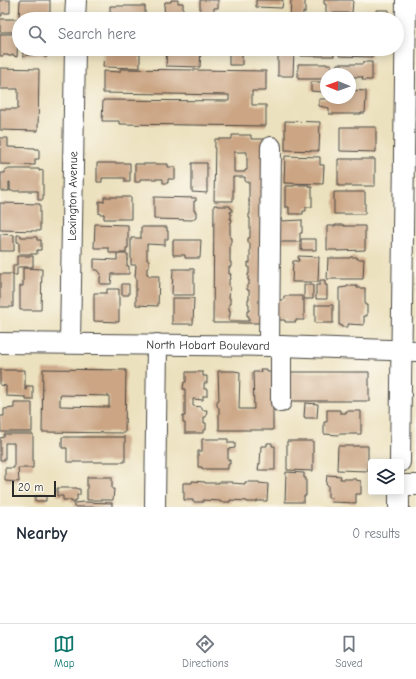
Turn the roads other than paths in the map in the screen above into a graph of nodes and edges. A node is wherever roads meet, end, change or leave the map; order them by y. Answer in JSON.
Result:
{"nodes":[{"id":1,"x":76,"y":0,"type":"edge"},
{"id":2,"x":406,"y":0,"type":"edge"},
{"id":3,"x":76,"y":12,"type":"edge"},
{"id":4,"x":75,"y":56,"type":"edge"},
{"id":5,"x":271,"y":146,"type":"dead end"},
{"id":6,"x":409,"y":255,"type":"edge"},
{"id":7,"x":0,"y":343,"type":"edge"},
{"id":8,"x":70,"y":343,"type":"junction"},
{"id":9,"x":157,"y":344,"type":"junction"},
{"id":10,"x":275,"y":346,"type":"junction"},
{"id":11,"x":409,"y":351,"type":"edge"},
{"id":12,"x":280,"y":402,"type":"dead end"},
{"id":13,"x":400,"y":459,"type":"edge"},
{"id":14,"x":404,"y":485,"type":"edge"},
{"id":15,"x":416,"y":485,"type":"edge"},
{"id":16,"x":399,"y":495,"type":"edge"},
{"id":17,"x":155,"y":507,"type":"edge"},
{"id":18,"x":399,"y":507,"type":"edge"}],
"edges":[{"from":1,"to":3,"type":"street"},
{"from":2,"to":6,"type":"street"},
{"from":4,"to":8,"type":"street","name":"Lexington Avenue"},
{"from":5,"to":10,"type":"street"},
{"from":6,"to":11,"type":"street"},
{"from":7,"to":8,"type":"street","name":"North Hobart Boulevard"},
{"from":8,"to":9,"type":"street","name":"North Hobart Boulevard"},
{"from":9,"to":10,"type":"street","name":"North Hobart Boulevard"},
{"from":9,"to":17,"type":"street"},
{"from":10,"to":11,"type":"street","name":"North Hobart Boulevard"},
{"from":10,"to":12,"type":"street"},
{"from":11,"to":13,"type":"street"},
{"from":14,"to":15,"type":"street"},
{"from":16,"to":18,"type":"street"}]}
